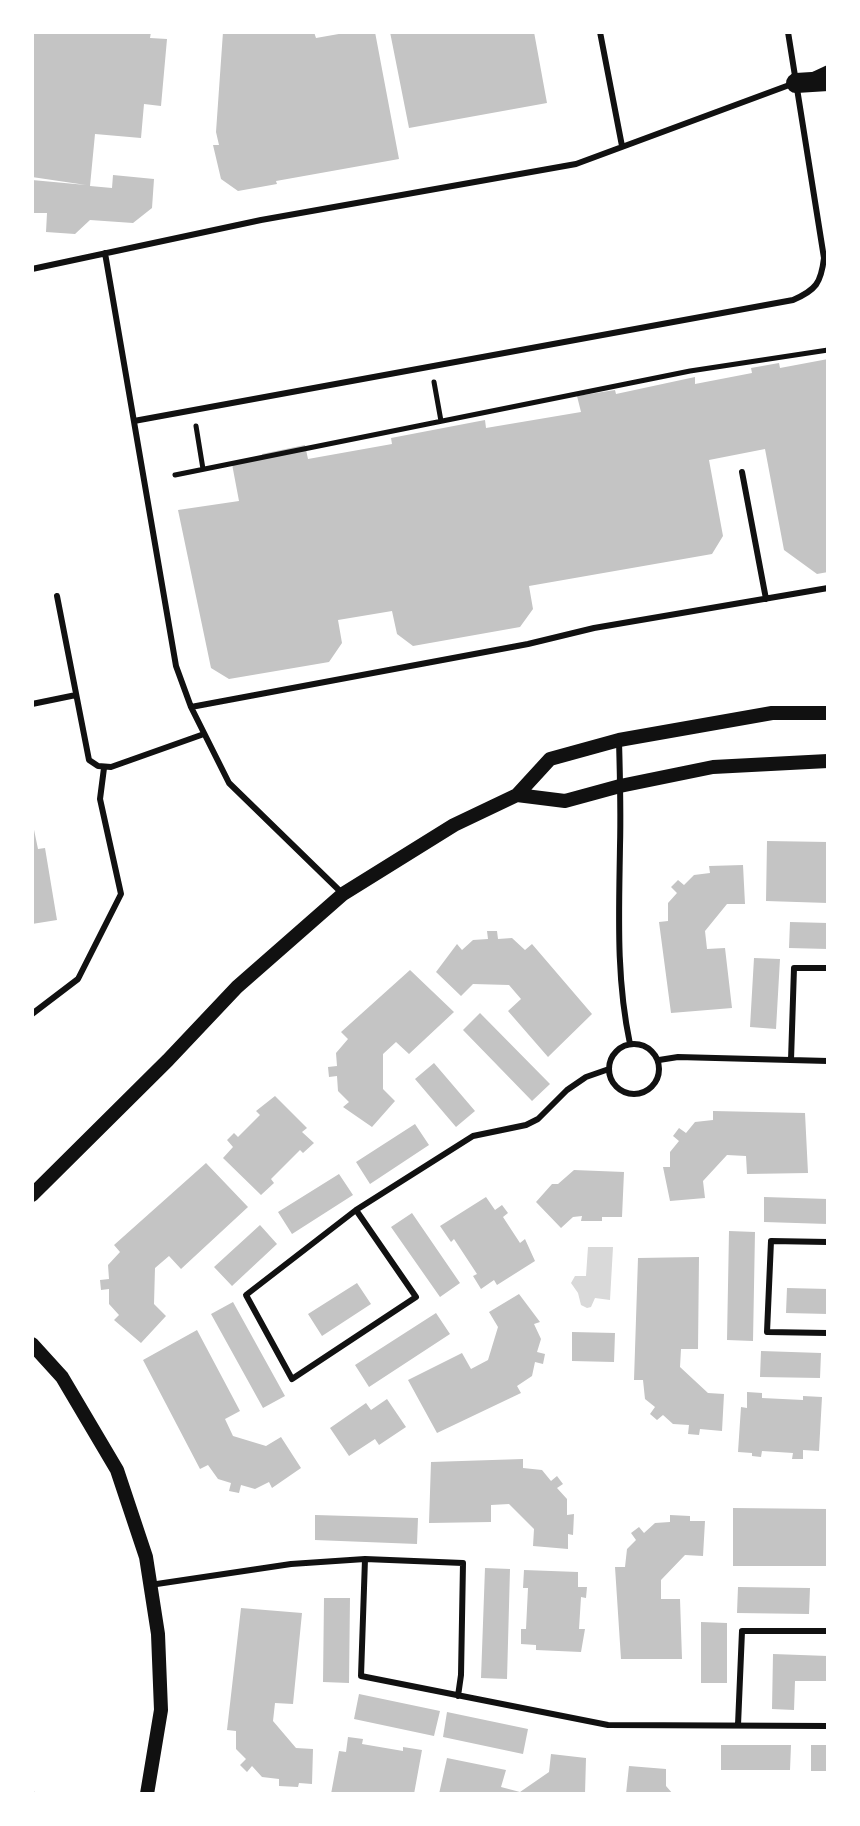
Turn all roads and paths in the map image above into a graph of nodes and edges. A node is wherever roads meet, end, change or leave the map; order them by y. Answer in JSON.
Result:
{"nodes":[{"id":1,"x":600,"y":32,"type":"edge"},
{"id":2,"x":788,"y":32,"type":"edge"},
{"id":3,"x":828,"y":68,"type":"edge"},
{"id":4,"x":828,"y":81,"type":"edge"},
{"id":5,"x":796,"y":83,"type":"junction"},
{"id":6,"x":622,"y":146,"type":"junction"},
{"id":7,"x":105,"y":253,"type":"junction"},
{"id":8,"x":32,"y":269,"type":"edge"},
{"id":9,"x":828,"y":350,"type":"edge"},
{"id":10,"x":431,"y":367,"type":"junction"},
{"id":11,"x":193,"y":410,"type":"junction"},
{"id":12,"x":134,"y":421,"type":"junction"},
{"id":13,"x":441,"y":421,"type":"junction"},
{"id":14,"x":203,"y":469,"type":"junction"},
{"id":15,"x":742,"y":472,"type":"dead end"},
{"id":16,"x":175,"y":475,"type":"dead end"},
{"id":17,"x":828,"y":588,"type":"edge"},
{"id":18,"x":57,"y":596,"type":"dead end"},
{"id":19,"x":766,"y":599,"type":"junction"},
{"id":20,"x":76,"y":695,"type":"junction"},
{"id":21,"x":32,"y":704,"type":"edge"},
{"id":22,"x":191,"y":707,"type":"junction"},
{"id":23,"x":828,"y":713,"type":"edge"},
{"id":24,"x":204,"y":734,"type":"junction"},
{"id":25,"x":619,"y":740,"type":"junction"},
{"id":26,"x":828,"y":761,"type":"edge"},
{"id":27,"x":104,"y":768,"type":"junction"},
{"id":28,"x":620,"y":786,"type":"junction"},
{"id":29,"x":517,"y":795,"type":"junction"},
{"id":30,"x":343,"y":894,"type":"junction"},
{"id":31,"x":828,"y":968,"type":"edge"},
{"id":32,"x":32,"y":1014,"type":"edge"},
{"id":33,"x":630,"y":1044,"type":"junction"},
{"id":34,"x":659,"y":1060,"type":"junction"},
{"id":35,"x":791,"y":1060,"type":"junction"},
{"id":36,"x":828,"y":1061,"type":"edge"},
{"id":37,"x":609,"y":1069,"type":"junction"},
{"id":38,"x":32,"y":1195,"type":"edge"},
{"id":39,"x":356,"y":1210,"type":"junction"},
{"id":40,"x":828,"y":1242,"type":"edge"},
{"id":41,"x":828,"y":1333,"type":"edge"},
{"id":42,"x":32,"y":1344,"type":"edge"},
{"id":43,"x":365,"y":1559,"type":"junction"},
{"id":44,"x":150,"y":1585,"type":"junction"},
{"id":45,"x":828,"y":1631,"type":"edge"},
{"id":46,"x":458,"y":1696,"type":"junction"},
{"id":47,"x":738,"y":1725,"type":"junction"},
{"id":48,"x":828,"y":1726,"type":"edge"},
{"id":49,"x":147,"y":1794,"type":"edge"}],
"edges":[{"from":1,"to":6,"type":"lane"},
{"from":2,"to":5,"type":"lane"},
{"from":3,"to":5,"type":"lane"},
{"from":4,"to":5,"type":"main road"},
{"from":5,"to":6,"type":"lane"},
{"from":5,"to":10,"type":"lane"},
{"from":6,"to":7,"type":"lane"},
{"from":7,"to":8,"type":"lane"},
{"from":7,"to":12,"type":"lane"},
{"from":9,"to":13,"type":"path"},
{"from":10,"to":11,"type":"lane"},
{"from":10,"to":13,"type":"path"},
{"from":11,"to":12,"type":"lane"},
{"from":11,"to":14,"type":"path"},
{"from":12,"to":22,"type":"lane"},
{"from":13,"to":14,"type":"path"},
{"from":14,"to":16,"type":"path"},
{"from":15,"to":19,"type":"lane"},
{"from":17,"to":19,"type":"lane"},
{"from":18,"to":20,"type":"lane"},
{"from":19,"to":22,"type":"lane"},
{"from":20,"to":21,"type":"lane"},
{"from":20,"to":27,"type":"lane"},
{"from":22,"to":24,"type":"lane"},
{"from":23,"to":25,"type":"street"},
{"from":24,"to":27,"type":"lane"},
{"from":24,"to":30,"type":"lane"},
{"from":25,"to":28,"type":"lane"},
{"from":25,"to":29,"type":"street"},
{"from":26,"to":28,"type":"street"},
{"from":27,"to":32,"type":"lane"},
{"from":28,"to":29,"type":"street"},
{"from":28,"to":33,"type":"lane"},
{"from":29,"to":30,"type":"street"},
{"from":30,"to":38,"type":"street"},
{"from":31,"to":35,"type":"lane"},
{"from":33,"to":34,"type":"lane"},
{"from":33,"to":37,"type":"lane"},
{"from":34,"to":35,"type":"lane"},
{"from":34,"to":37,"type":"lane"},
{"from":35,"to":36,"type":"lane"},
{"from":37,"to":39,"type":"lane"},
{"from":39,"to":39,"type":"lane"},
{"from":40,"to":41,"type":"lane"},
{"from":42,"to":44,"type":"street"},
{"from":43,"to":44,"type":"lane"},
{"from":43,"to":46,"type":"lane"},
{"from":43,"to":46,"type":"lane"},
{"from":44,"to":49,"type":"street"},
{"from":45,"to":47,"type":"lane"},
{"from":46,"to":47,"type":"lane"},
{"from":47,"to":48,"type":"lane"}]}
